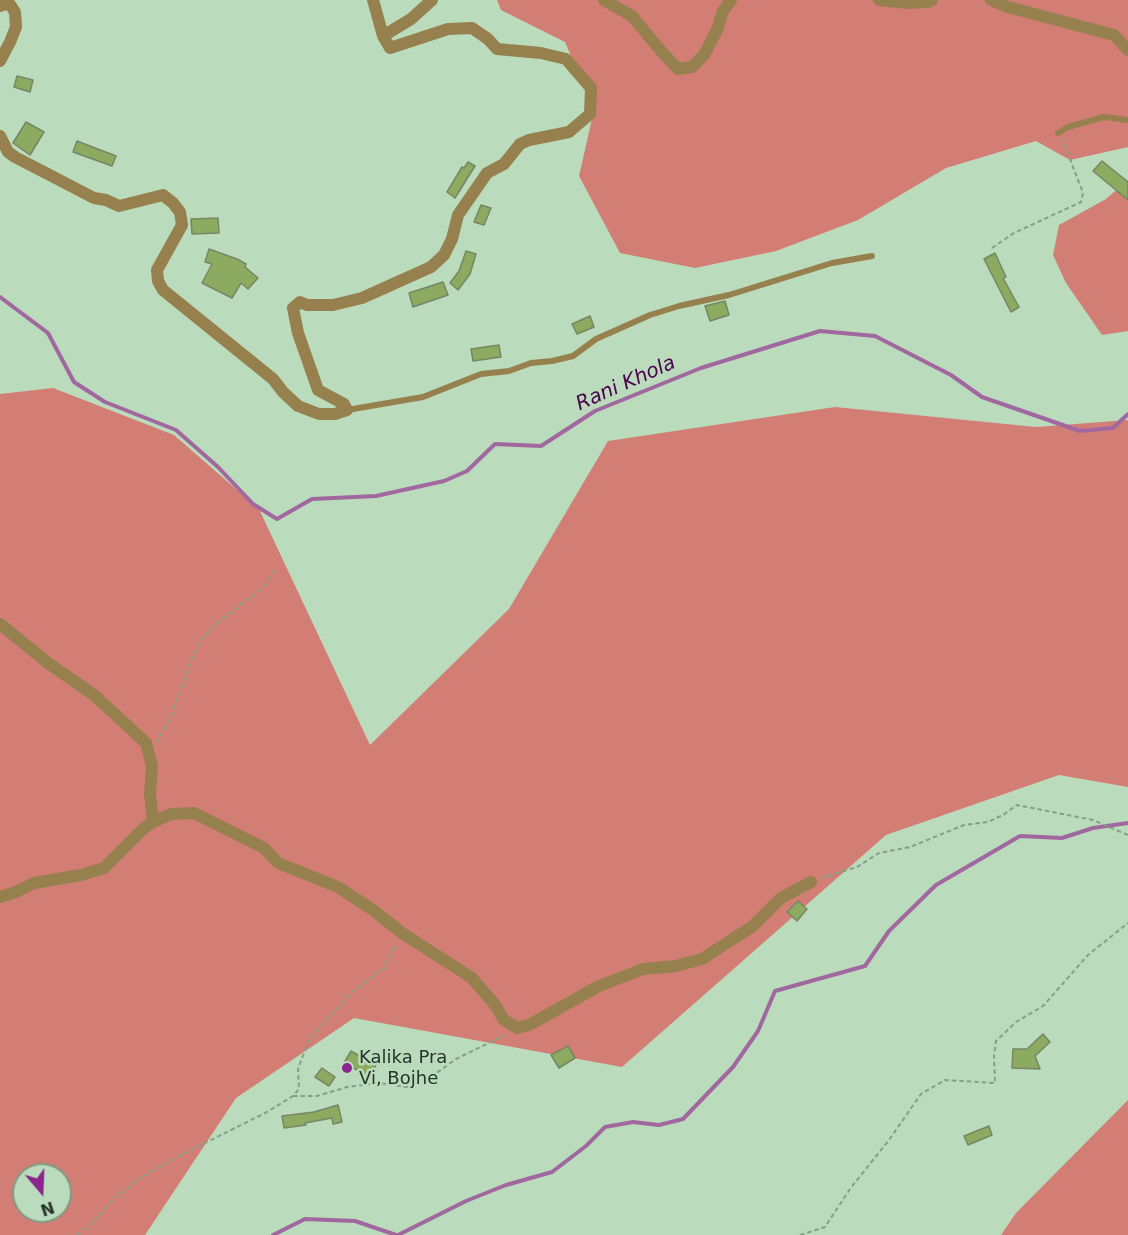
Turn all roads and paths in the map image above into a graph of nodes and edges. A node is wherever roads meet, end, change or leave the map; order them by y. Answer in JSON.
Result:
{"nodes":[{"id":1,"x":373,"y":0,"type":"edge"},
{"id":2,"x":432,"y":0,"type":"edge"},
{"id":3,"x":604,"y":0,"type":"edge"},
{"id":4,"x":731,"y":0,"type":"edge"},
{"id":5,"x":879,"y":0,"type":"edge"},
{"id":6,"x":932,"y":0,"type":"edge"},
{"id":7,"x":991,"y":0,"type":"edge"},
{"id":8,"x":0,"y":6,"type":"edge"},
{"id":9,"x":383,"y":36,"type":"junction"},
{"id":10,"x":1128,"y":50,"type":"edge"},
{"id":11,"x":0,"y":61,"type":"edge"},
{"id":12,"x":1128,"y":120,"type":"edge"},
{"id":13,"x":1058,"y":133,"type":"joint"},
{"id":14,"x":0,"y":136,"type":"edge"},
{"id":15,"x":992,"y":248,"type":"dead end"},
{"id":16,"x":872,"y":256,"type":"dead end"},
{"id":17,"x":347,"y":410,"type":"junction"},
{"id":18,"x":276,"y":567,"type":"dead end"},
{"id":19,"x":0,"y":624,"type":"edge"},
{"id":20,"x":146,"y":743,"type":"junction"},
{"id":21,"x":153,"y":822,"type":"junction"},
{"id":22,"x":1128,"y":835,"type":"edge"},
{"id":23,"x":811,"y":882,"type":"joint"},
{"id":24,"x":0,"y":897,"type":"edge"},
{"id":25,"x":1128,"y":923,"type":"edge"},
{"id":26,"x":402,"y":933,"type":"junction"},
{"id":27,"x":517,"y":1028,"type":"junction"},
{"id":28,"x":293,"y":1096,"type":"junction"},
{"id":29,"x":77,"y":1235,"type":"edge"},
{"id":30,"x":800,"y":1235,"type":"edge"}],
"edges":[{"from":1,"to":9,"type":"street"},
{"from":2,"to":9,"type":"street"},
{"from":3,"to":4,"type":"street"},
{"from":5,"to":6,"type":"street"},
{"from":7,"to":10,"type":"street"},
{"from":8,"to":11,"type":"street"},
{"from":9,"to":17,"type":"street"},
{"from":12,"to":13,"type":"lane"},
{"from":13,"to":15,"type":"path"},
{"from":14,"to":17,"type":"street"},
{"from":16,"to":17,"type":"lane"},
{"from":18,"to":20,"type":"path"},
{"from":19,"to":20,"type":"street"},
{"from":20,"to":21,"type":"street"},
{"from":21,"to":24,"type":"street"},
{"from":21,"to":26,"type":"street"},
{"from":22,"to":23,"type":"path"},
{"from":23,"to":27,"type":"street"},
{"from":25,"to":30,"type":"path"},
{"from":26,"to":27,"type":"street"},
{"from":26,"to":28,"type":"path"},
{"from":27,"to":28,"type":"path"},
{"from":28,"to":29,"type":"path"}]}
